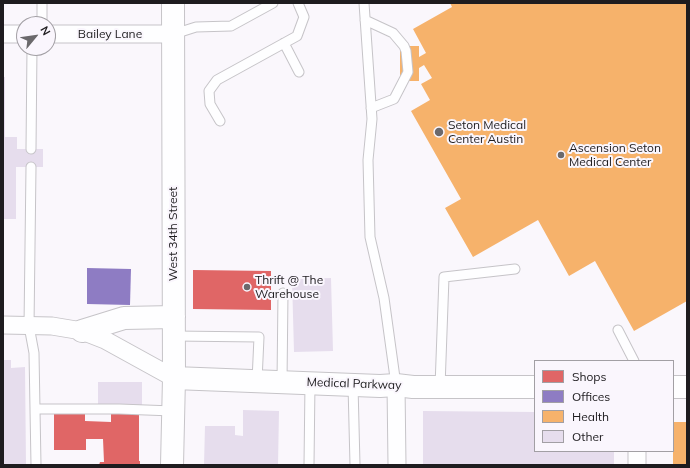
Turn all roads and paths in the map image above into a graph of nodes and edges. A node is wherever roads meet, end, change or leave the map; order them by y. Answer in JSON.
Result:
{"nodes":[{"id":1,"x":42,"y":3,"type":"edge"},
{"id":2,"x":172,"y":3,"type":"edge"},
{"id":3,"x":273,"y":3,"type":"edge"},
{"id":4,"x":298,"y":3,"type":"edge"},
{"id":5,"x":364,"y":3,"type":"edge"},
{"id":6,"x":42,"y":16,"type":"edge"},
{"id":7,"x":365,"y":20,"type":"junction"},
{"id":8,"x":3,"y":34,"type":"edge"},
{"id":9,"x":16,"y":34,"type":"edge"},
{"id":10,"x":56,"y":34,"type":"edge"},
{"id":11,"x":172,"y":34,"type":"junction"},
{"id":12,"x":284,"y":43,"type":"junction"},
{"id":13,"x":32,"y":56,"type":"edge"},
{"id":14,"x":299,"y":72,"type":"dead end"},
{"id":15,"x":371,"y":108,"type":"junction"},
{"id":16,"x":220,"y":121,"type":"dead end"},
{"id":17,"x":31,"y":149,"type":"dead end"},
{"id":18,"x":31,"y":167,"type":"dead end"},
{"id":19,"x":515,"y":269,"type":"dead end"},
{"id":20,"x":283,"y":293,"type":"dead end"},
{"id":21,"x":3,"y":325,"type":"edge"},
{"id":22,"x":29,"y":326,"type":"junction"},
{"id":23,"x":174,"y":327,"type":"junction"},
{"id":24,"x":618,"y":330,"type":"dead end"},
{"id":25,"x":82,"y":331,"type":"junction"},
{"id":26,"x":633,"y":360,"type":"edge"},
{"id":27,"x":174,"y":378,"type":"junction"},
{"id":28,"x":257,"y":381,"type":"junction"},
{"id":29,"x":282,"y":382,"type":"junction"},
{"id":30,"x":310,"y":383,"type":"junction"},
{"id":31,"x":353,"y":385,"type":"junction"},
{"id":32,"x":396,"y":385,"type":"junction"},
{"id":33,"x":440,"y":387,"type":"junction"},
{"id":34,"x":534,"y":387,"type":"edge"},
{"id":35,"x":674,"y":387,"type":"edge"},
{"id":36,"x":687,"y":387,"type":"edge"},
{"id":37,"x":35,"y":409,"type":"junction"},
{"id":38,"x":173,"y":411,"type":"junction"},
{"id":39,"x":637,"y":452,"type":"edge"},
{"id":40,"x":36,"y":465,"type":"edge"},
{"id":41,"x":172,"y":465,"type":"edge"},
{"id":42,"x":309,"y":465,"type":"edge"},
{"id":43,"x":355,"y":465,"type":"edge"},
{"id":44,"x":396,"y":465,"type":"edge"},
{"id":45,"x":637,"y":465,"type":"edge"}],
"edges":[{"from":1,"to":6,"type":"lane"},
{"from":2,"to":11,"type":"street","name":"West 34th Street"},
{"from":3,"to":11,"type":"lane"},
{"from":4,"to":12,"type":"lane"},
{"from":5,"to":7,"type":"lane"},
{"from":7,"to":15,"type":"lane"},
{"from":7,"to":15,"type":"lane"},
{"from":8,"to":9,"type":"street"},
{"from":10,"to":11,"type":"street","name":"Bailey Lane"},
{"from":11,"to":23,"type":"street","name":"West 34th Street"},
{"from":12,"to":14,"type":"lane"},
{"from":12,"to":16,"type":"lane"},
{"from":13,"to":17,"type":"lane"},
{"from":15,"to":32,"type":"lane"},
{"from":18,"to":22,"type":"lane"},
{"from":19,"to":33,"type":"lane"},
{"from":20,"to":29,"type":"lane"},
{"from":21,"to":22,"type":"street"},
{"from":22,"to":25,"type":"street"},
{"from":22,"to":37,"type":"lane"},
{"from":23,"to":25,"type":"street"},
{"from":23,"to":27,"type":"street","name":"West 34th Street"},
{"from":23,"to":28,"type":"lane"},
{"from":24,"to":26,"type":"lane"},
{"from":25,"to":27,"type":"street"},
{"from":27,"to":28,"type":"street","name":"Medical Parkway"},
{"from":27,"to":38,"type":"street","name":"West 34th Street"},
{"from":28,"to":29,"type":"street","name":"Medical Parkway"},
{"from":29,"to":30,"type":"street","name":"Medical Parkway"},
{"from":30,"to":31,"type":"street","name":"Medical Parkway"},
{"from":30,"to":42,"type":"lane"},
{"from":31,"to":32,"type":"street","name":"Medical Parkway"},
{"from":31,"to":43,"type":"lane"},
{"from":32,"to":33,"type":"street","name":"Medical Parkway"},
{"from":32,"to":44,"type":"street"},
{"from":33,"to":34,"type":"street","name":"Medical Parkway"},
{"from":35,"to":36,"type":"street"},
{"from":37,"to":38,"type":"lane"},
{"from":37,"to":40,"type":"lane"},
{"from":38,"to":41,"type":"street","name":"West 34th Street"},
{"from":39,"to":45,"type":"street"}]}
